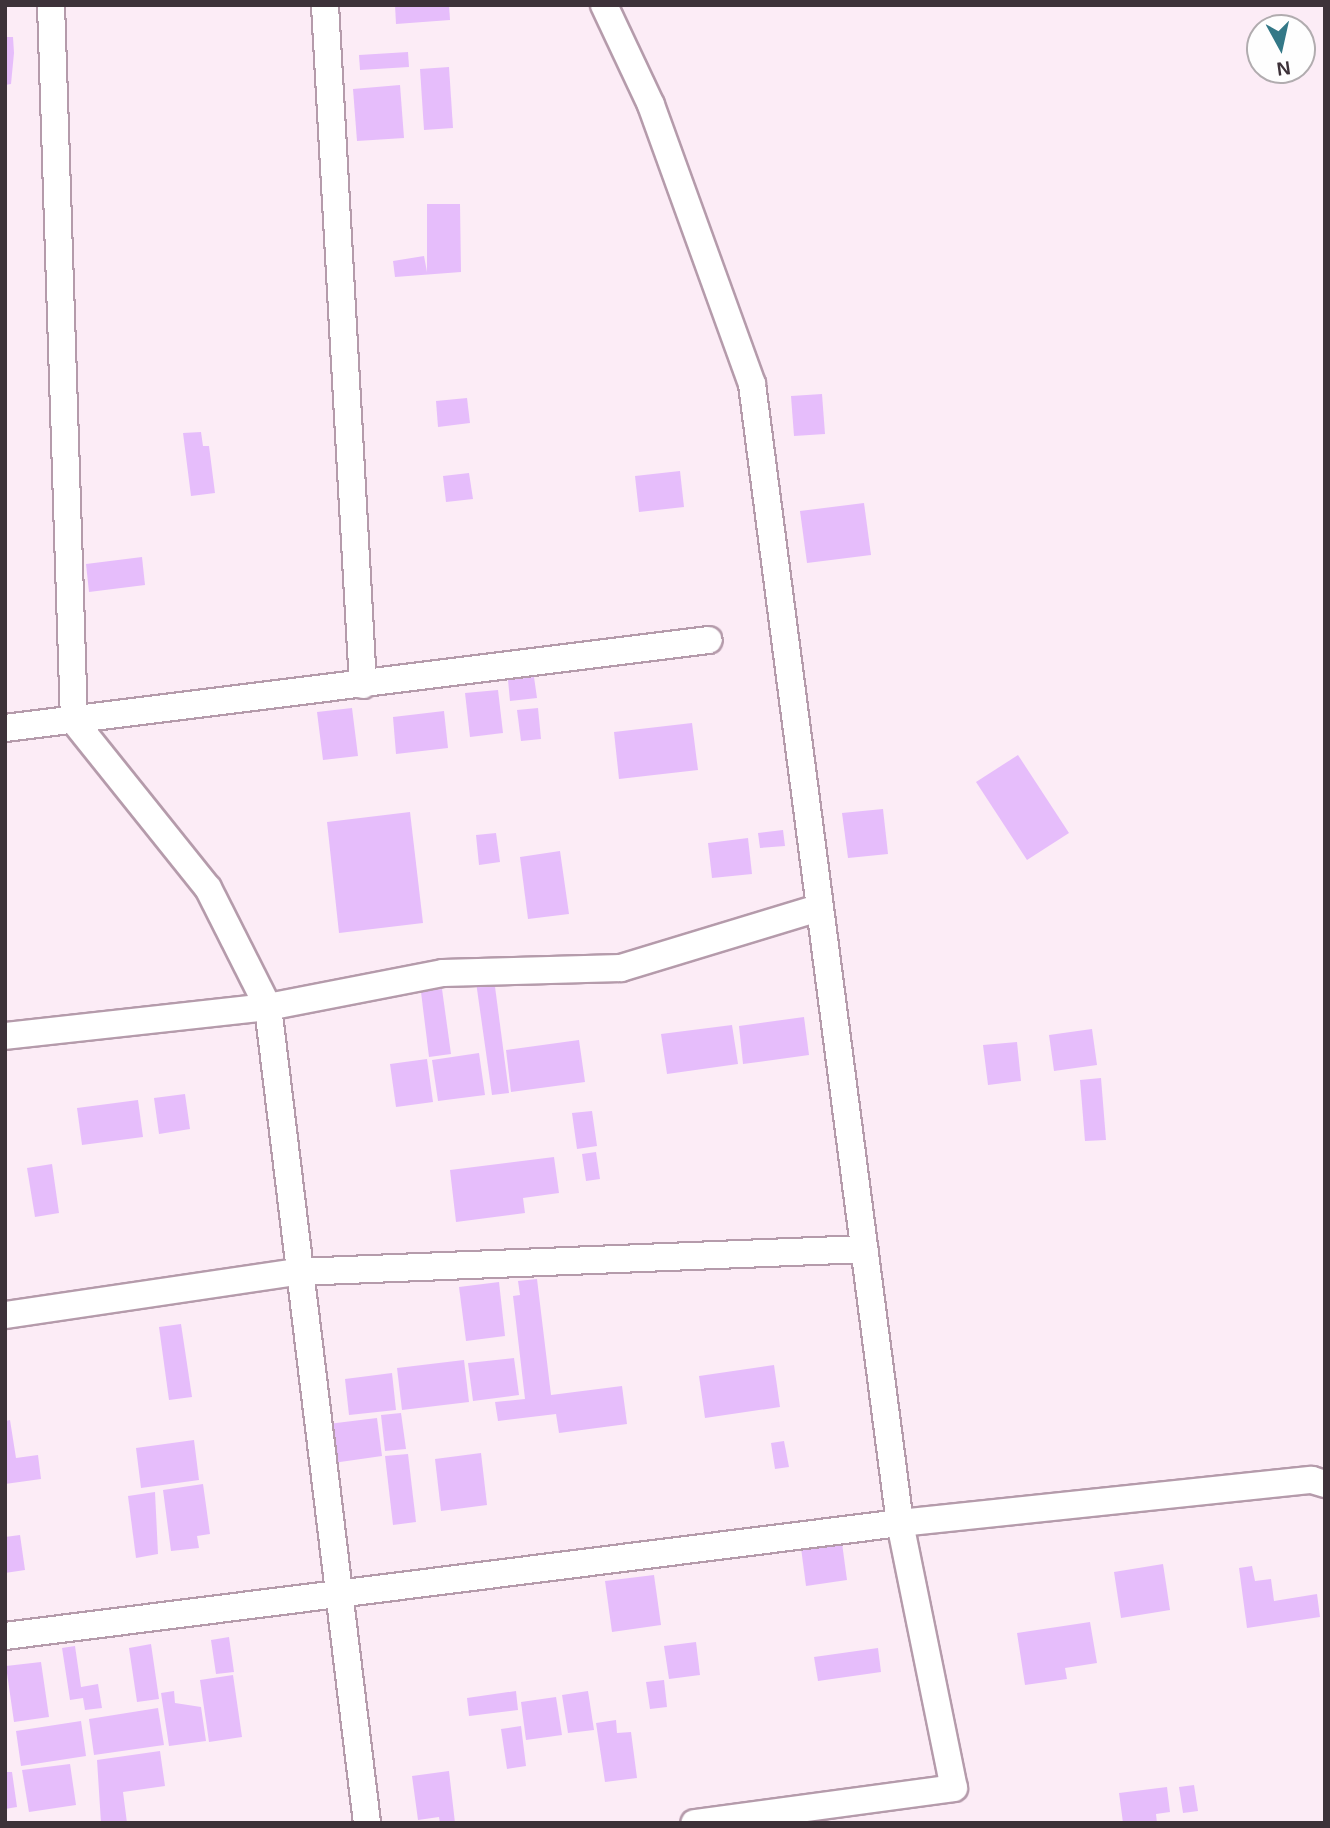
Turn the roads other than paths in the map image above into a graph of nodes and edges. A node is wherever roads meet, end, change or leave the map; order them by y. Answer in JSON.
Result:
{"nodes":[{"id":1,"x":51,"y":5,"type":"edge"},
{"id":2,"x":325,"y":5,"type":"edge"},
{"id":3,"x":604,"y":5,"type":"edge"},
{"id":4,"x":709,"y":640,"type":"dead end"},
{"id":5,"x":363,"y":685,"type":"junction"},
{"id":6,"x":74,"y":722,"type":"junction"},
{"id":7,"x":5,"y":728,"type":"edge"},
{"id":8,"x":819,"y":908,"type":"junction"},
{"id":9,"x":268,"y":1007,"type":"junction"},
{"id":10,"x":5,"y":1036,"type":"edge"},
{"id":11,"x":864,"y":1249,"type":"junction"},
{"id":12,"x":297,"y":1272,"type":"junction"},
{"id":13,"x":5,"y":1315,"type":"edge"},
{"id":14,"x":1325,"y":1484,"type":"edge"},
{"id":15,"x":900,"y":1523,"type":"junction"},
{"id":16,"x":342,"y":1591,"type":"junction"},
{"id":17,"x":5,"y":1636,"type":"edge"},
{"id":18,"x":367,"y":1823,"type":"edge"},
{"id":19,"x":694,"y":1823,"type":"edge"}],
"edges":[{"from":1,"to":6,"type":"street"},
{"from":2,"to":5,"type":"street"},
{"from":3,"to":8,"type":"street"},
{"from":4,"to":5,"type":"street"},
{"from":5,"to":6,"type":"street"},
{"from":6,"to":7,"type":"street"},
{"from":6,"to":9,"type":"street"},
{"from":8,"to":9,"type":"street"},
{"from":8,"to":11,"type":"street"},
{"from":9,"to":10,"type":"street"},
{"from":9,"to":12,"type":"street"},
{"from":11,"to":12,"type":"street"},
{"from":11,"to":15,"type":"street"},
{"from":12,"to":13,"type":"street"},
{"from":12,"to":16,"type":"street"},
{"from":14,"to":15,"type":"street"},
{"from":15,"to":16,"type":"street"},
{"from":15,"to":19,"type":"street"},
{"from":16,"to":17,"type":"street"},
{"from":16,"to":18,"type":"street"}]}
